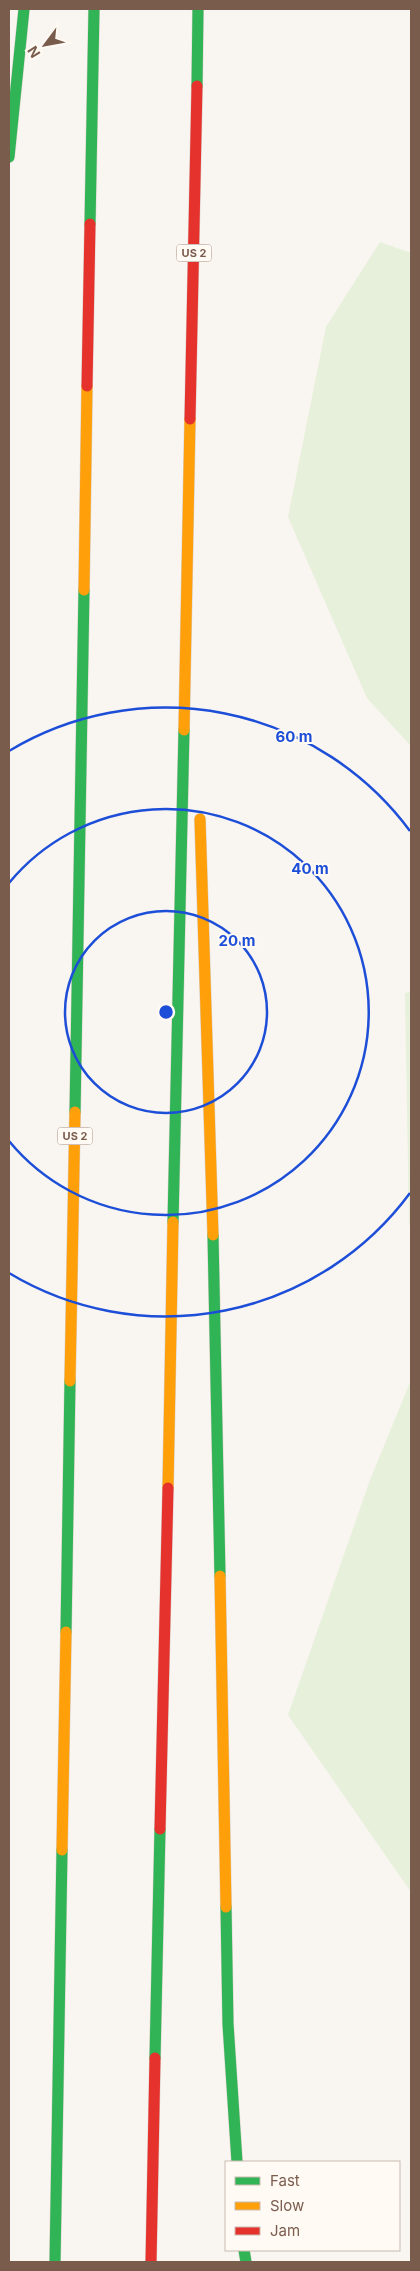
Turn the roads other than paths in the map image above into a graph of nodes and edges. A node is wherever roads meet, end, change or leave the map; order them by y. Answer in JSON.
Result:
{"nodes":[{"id":1,"x":24,"y":9,"type":"edge"},
{"id":2,"x":94,"y":9,"type":"edge"},
{"id":3,"x":198,"y":9,"type":"edge"},
{"id":4,"x":9,"y":157,"type":"edge"},
{"id":5,"x":189,"y":498,"type":"junction"},
{"id":6,"x":196,"y":707,"type":"dead end"},
{"id":7,"x":199,"y":807,"type":"dead end"},
{"id":8,"x":236,"y":2161,"type":"edge"},
{"id":9,"x":56,"y":2262,"type":"edge"},
{"id":10,"x":151,"y":2262,"type":"edge"}],
"edges":[{"from":1,"to":4,"type":"highway"},
{"from":2,"to":9,"type":"highway","number":"US 2"},
{"from":3,"to":5,"type":"highway","number":"US 2"},
{"from":5,"to":6,"type":"highway"},
{"from":5,"to":10,"type":"highway","number":"US 2"},
{"from":7,"to":8,"type":"highway"}]}
